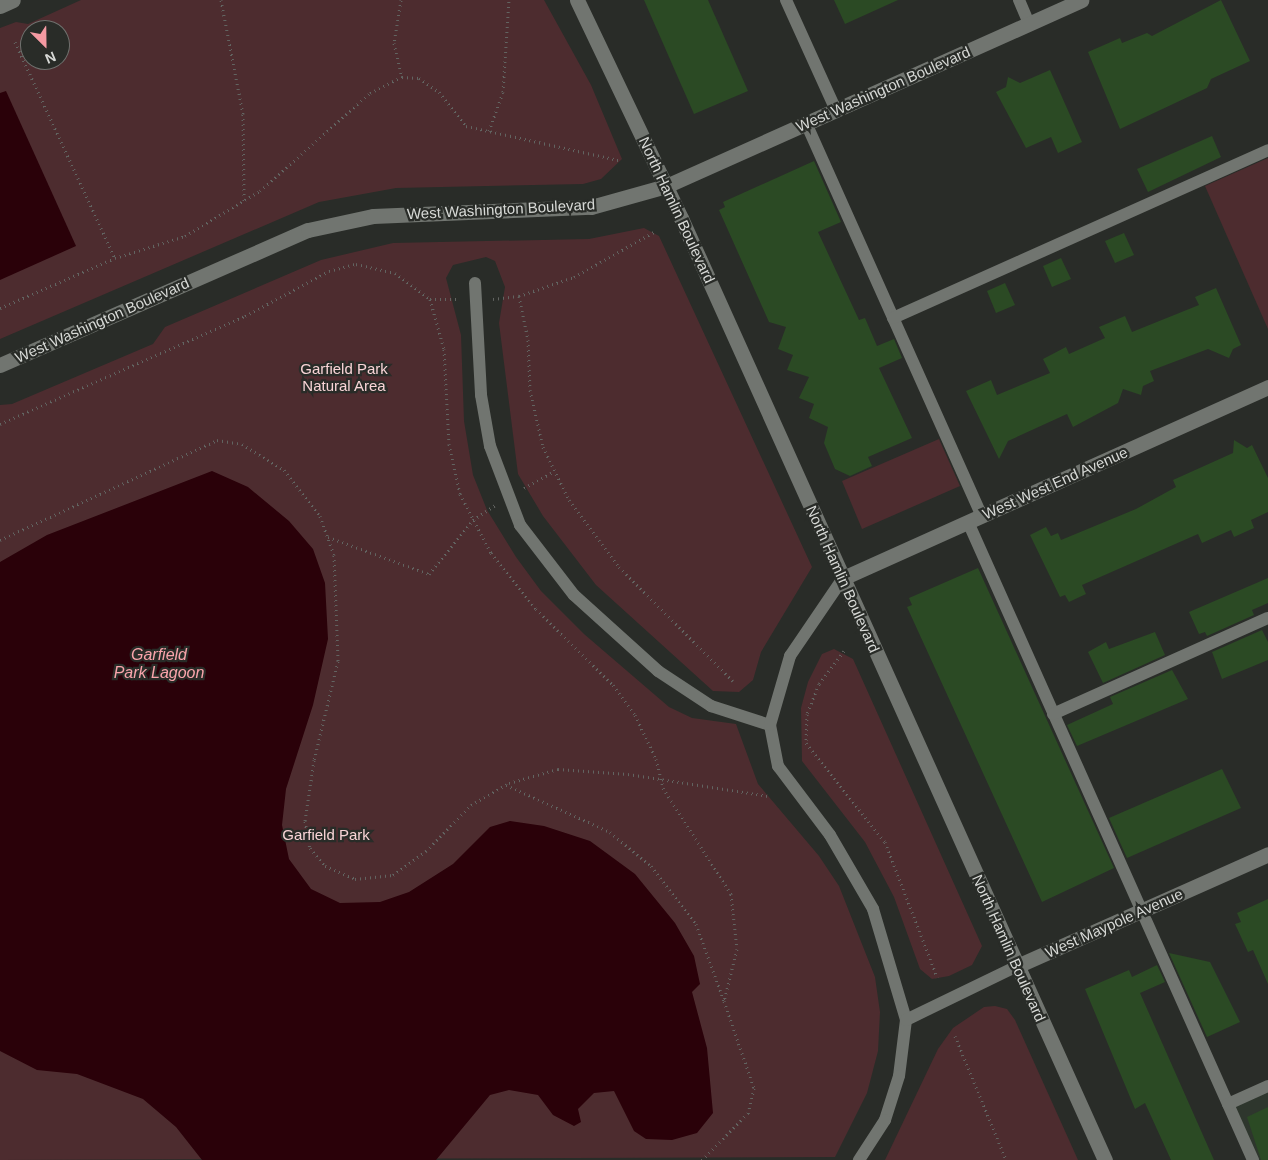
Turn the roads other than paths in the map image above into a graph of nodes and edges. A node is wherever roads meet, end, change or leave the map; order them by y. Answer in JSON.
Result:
{"nodes":[{"id":1,"x":13,"y":0,"type":"edge"},
{"id":2,"x":577,"y":0,"type":"edge"},
{"id":3,"x":786,"y":0,"type":"edge"},
{"id":4,"x":1018,"y":0,"type":"edge"},
{"id":5,"x":1081,"y":0,"type":"edge"},
{"id":6,"x":0,"y":6,"type":"edge"},
{"id":7,"x":1029,"y":23,"type":"junction"},
{"id":8,"x":836,"y":110,"type":"junction"},
{"id":9,"x":806,"y":123,"type":"junction"},
{"id":10,"x":1268,"y":150,"type":"edge"},
{"id":11,"x":666,"y":186,"type":"junction"},
{"id":12,"x":475,"y":283,"type":"dead end"},
{"id":13,"x":893,"y":318,"type":"junction"},
{"id":14,"x":0,"y":365,"type":"edge"},
{"id":15,"x":1268,"y":387,"type":"edge"},
{"id":16,"x":982,"y":516,"type":"junction"},
{"id":17,"x":968,"y":522,"type":"junction"},
{"id":18,"x":843,"y":578,"type":"junction"},
{"id":19,"x":1268,"y":618,"type":"edge"},
{"id":20,"x":1053,"y":714,"type":"junction"},
{"id":21,"x":770,"y":725,"type":"junction"},
{"id":22,"x":1268,"y":854,"type":"edge"},
{"id":23,"x":1140,"y":911,"type":"junction"},
{"id":24,"x":1017,"y":966,"type":"junction"},
{"id":25,"x":906,"y":1020,"type":"junction"},
{"id":26,"x":1268,"y":1086,"type":"edge"},
{"id":27,"x":1228,"y":1104,"type":"junction"},
{"id":28,"x":858,"y":1160,"type":"edge"},
{"id":29,"x":1105,"y":1160,"type":"edge"},
{"id":30,"x":1253,"y":1160,"type":"edge"}],
"edges":[{"from":1,"to":6,"type":"street"},
{"from":2,"to":11,"type":"street","name":"North Hamlin Boulevard"},
{"from":3,"to":8,"type":"lane"},
{"from":4,"to":7,"type":"lane"},
{"from":5,"to":7,"type":"street","name":"West Washington Boulevard"},
{"from":7,"to":8,"type":"street","name":"West Washington Boulevard"},
{"from":8,"to":9,"type":"street","name":"West Washington Boulevard"},
{"from":9,"to":11,"type":"street","name":"West Washington Boulevard"},
{"from":9,"to":13,"type":"lane"},
{"from":10,"to":13,"type":"lane"},
{"from":11,"to":14,"type":"street","name":"West Washington Boulevard"},
{"from":11,"to":18,"type":"street","name":"North Hamlin Boulevard"},
{"from":12,"to":21,"type":"lane"},
{"from":13,"to":16,"type":"lane"},
{"from":15,"to":16,"type":"street","name":"West West End Avenue"},
{"from":16,"to":17,"type":"street","name":"West West End Avenue"},
{"from":17,"to":18,"type":"street","name":"West West End Avenue"},
{"from":17,"to":20,"type":"lane"},
{"from":18,"to":21,"type":"lane"},
{"from":18,"to":24,"type":"street","name":"North Hamlin Boulevard"},
{"from":19,"to":20,"type":"lane"},
{"from":20,"to":23,"type":"lane"},
{"from":21,"to":25,"type":"lane"},
{"from":22,"to":23,"type":"street","name":"West Maypole Avenue"},
{"from":23,"to":24,"type":"street","name":"West Maypole Avenue"},
{"from":23,"to":27,"type":"lane"},
{"from":24,"to":25,"type":"lane","name":"West Maypole Avenue"},
{"from":24,"to":29,"type":"street","name":"North Hamlin Boulevard"},
{"from":25,"to":28,"type":"lane"},
{"from":26,"to":27,"type":"lane"},
{"from":27,"to":30,"type":"lane"}]}
